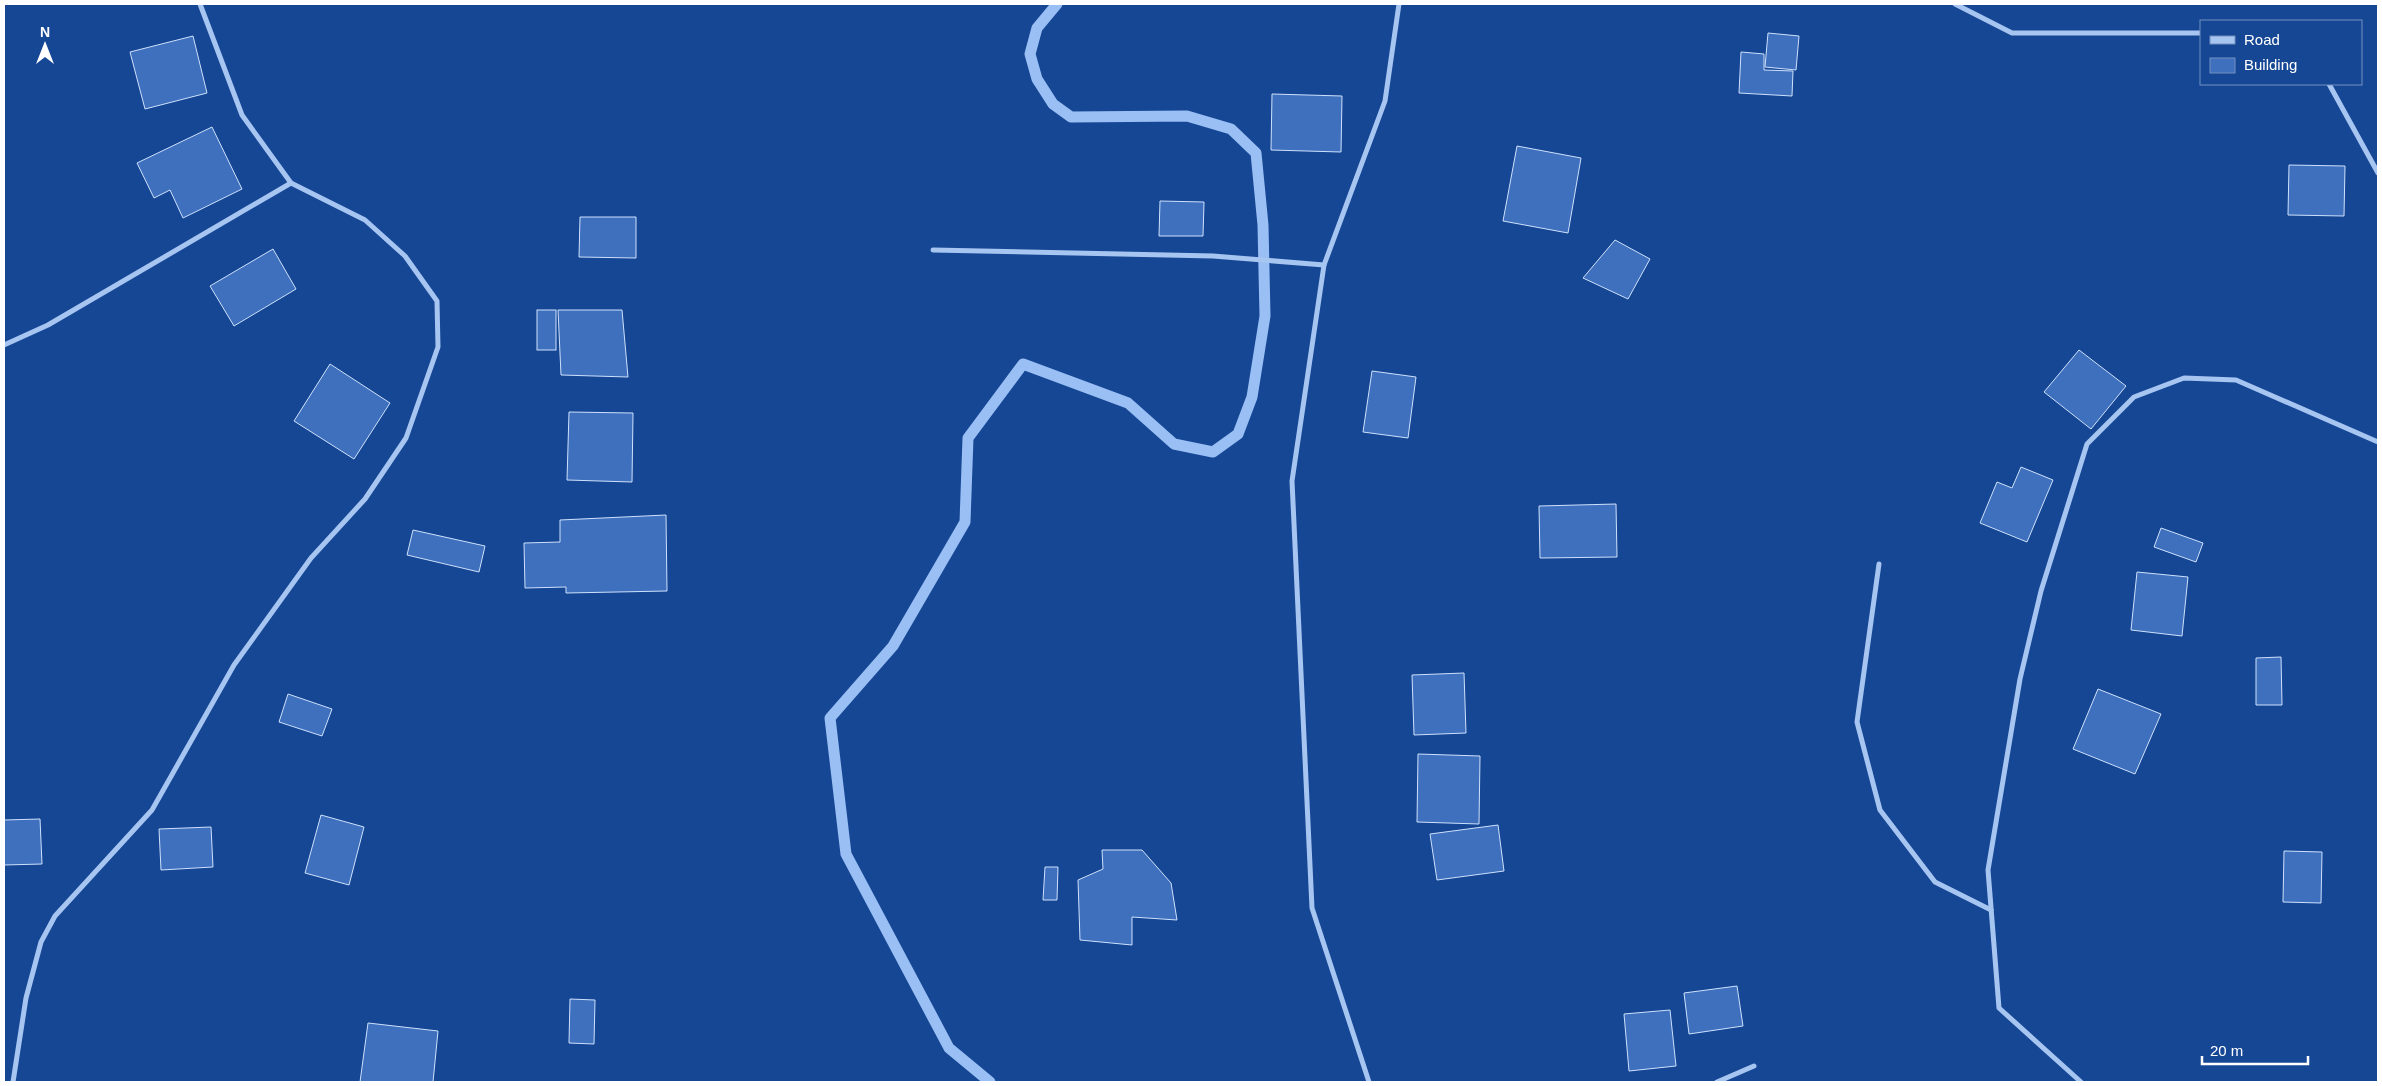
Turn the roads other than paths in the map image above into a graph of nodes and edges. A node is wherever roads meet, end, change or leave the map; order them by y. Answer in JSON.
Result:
{"nodes":[{"id":1,"x":200,"y":4,"type":"edge"},
{"id":2,"x":1400,"y":4,"type":"edge"},
{"id":3,"x":1955,"y":4,"type":"edge"},
{"id":4,"x":2200,"y":33,"type":"edge"},
{"id":5,"x":2330,"y":85,"type":"edge"},
{"id":6,"x":2378,"y":173,"type":"edge"},
{"id":7,"x":291,"y":183,"type":"junction"},
{"id":8,"x":933,"y":250,"type":"dead end"},
{"id":9,"x":1324,"y":265,"type":"junction"},
{"id":10,"x":4,"y":345,"type":"edge"},
{"id":11,"x":2378,"y":442,"type":"edge"},
{"id":12,"x":1879,"y":564,"type":"dead end"},
{"id":13,"x":1991,"y":910,"type":"junction"},
{"id":14,"x":1754,"y":1066,"type":"dead end"},
{"id":15,"x":13,"y":1082,"type":"edge"},
{"id":16,"x":1369,"y":1082,"type":"edge"},
{"id":17,"x":1718,"y":1082,"type":"edge"},
{"id":18,"x":2081,"y":1082,"type":"edge"}],
"edges":[{"from":1,"to":7,"type":"street"},
{"from":2,"to":9,"type":"street"},
{"from":3,"to":4,"type":"street"},
{"from":5,"to":6,"type":"street"},
{"from":7,"to":10,"type":"street"},
{"from":7,"to":15,"type":"street"},
{"from":8,"to":9,"type":"street"},
{"from":9,"to":16,"type":"street"},
{"from":11,"to":13,"type":"street"},
{"from":12,"to":13,"type":"street"},
{"from":13,"to":18,"type":"street"},
{"from":14,"to":17,"type":"street"}]}
